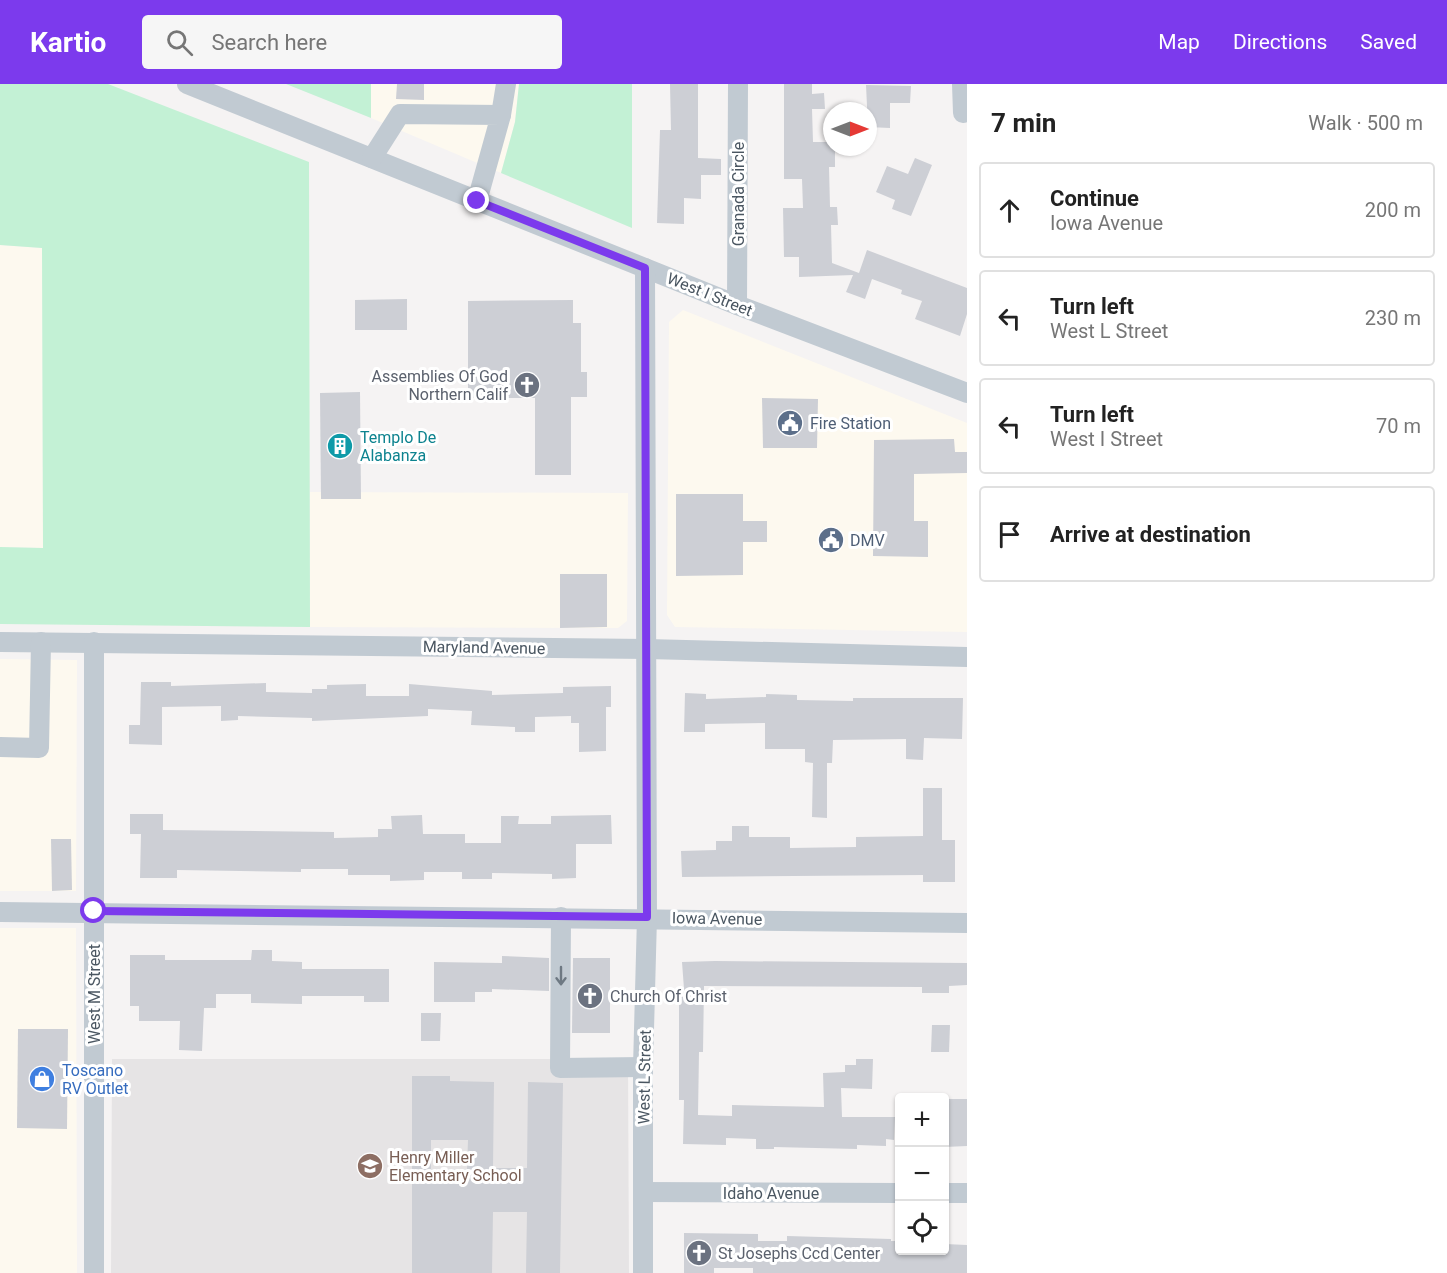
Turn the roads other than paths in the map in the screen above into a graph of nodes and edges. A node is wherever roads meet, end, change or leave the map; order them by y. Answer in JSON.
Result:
{"nodes":[{"id":1,"x":187,"y":84,"type":"edge"},
{"id":2,"x":506,"y":84,"type":"edge"},
{"id":3,"x":738,"y":84,"type":"edge"},
{"id":4,"x":962,"y":84,"type":"edge"},
{"id":5,"x":963,"y":113,"type":"dead end"},
{"id":6,"x":501,"y":115,"type":"junction"},
{"id":7,"x":372,"y":158,"type":"junction"},
{"id":8,"x":477,"y":201,"type":"junction"},
{"id":9,"x":645,"y":268,"type":"junction"},
{"id":10,"x":737,"y":305,"type":"junction"},
{"id":11,"x":967,"y":393,"type":"edge"},
{"id":12,"x":0,"y":642,"type":"edge"},
{"id":13,"x":41,"y":642,"type":"junction"},
{"id":14,"x":94,"y":642,"type":"junction"},
{"id":15,"x":647,"y":649,"type":"junction"},
{"id":16,"x":967,"y":657,"type":"edge"},
{"id":17,"x":0,"y":747,"type":"edge"},
{"id":18,"x":94,"y":911,"type":"junction"},
{"id":19,"x":0,"y":912,"type":"edge"},
{"id":20,"x":561,"y":917,"type":"junction"},
{"id":21,"x":647,"y":917,"type":"junction"},
{"id":22,"x":967,"y":923,"type":"edge"},
{"id":23,"x":644,"y":1067,"type":"junction"},
{"id":24,"x":643,"y":1192,"type":"junction"},
{"id":25,"x":895,"y":1193,"type":"edge"},
{"id":26,"x":949,"y":1193,"type":"edge"},
{"id":27,"x":967,"y":1193,"type":"edge"},
{"id":28,"x":94,"y":1273,"type":"edge"},
{"id":29,"x":643,"y":1273,"type":"edge"}],
"edges":[{"from":1,"to":7,"type":"street","name":"West I Street"},
{"from":2,"to":6,"type":"street"},
{"from":3,"to":10,"type":"street","name":"Granada Circle"},
{"from":4,"to":5,"type":"street"},
{"from":6,"to":7,"type":"street"},
{"from":6,"to":8,"type":"street"},
{"from":7,"to":8,"type":"street","name":"West I Street"},
{"from":8,"to":9,"type":"street","name":"West I Street"},
{"from":9,"to":10,"type":"street","name":"West I Street"},
{"from":9,"to":15,"type":"street","name":"West L Street"},
{"from":10,"to":11,"type":"street","name":"West I Street"},
{"from":12,"to":13,"type":"street","name":"Maryland Avenue"},
{"from":13,"to":14,"type":"street","name":"Maryland Avenue"},
{"from":13,"to":17,"type":"street"},
{"from":14,"to":15,"type":"street","name":"Maryland Avenue"},
{"from":14,"to":18,"type":"street","name":"West M Street"},
{"from":15,"to":16,"type":"street","name":"Maryland Avenue"},
{"from":15,"to":21,"type":"street","name":"West L Street"},
{"from":18,"to":19,"type":"street","name":"Iowa Avenue"},
{"from":18,"to":20,"type":"street","name":"Iowa Avenue"},
{"from":18,"to":28,"type":"street","name":"West M Street"},
{"from":20,"to":21,"type":"street","name":"Iowa Avenue"},
{"from":20,"to":23,"type":"street","one_way":true},
{"from":21,"to":22,"type":"street","name":"Iowa Avenue"},
{"from":21,"to":23,"type":"street","name":"West L Street"},
{"from":23,"to":24,"type":"street","name":"West L Street"},
{"from":24,"to":25,"type":"street","name":"Idaho Avenue"},
{"from":24,"to":29,"type":"street","name":"West L Street"},
{"from":26,"to":27,"type":"street"}]}
